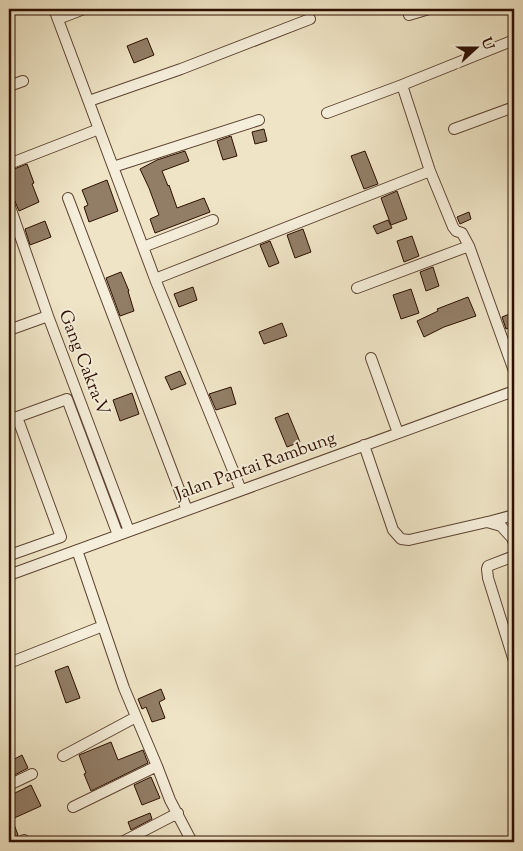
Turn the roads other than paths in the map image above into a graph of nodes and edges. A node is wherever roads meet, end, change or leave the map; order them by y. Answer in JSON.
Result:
{"nodes":[{"id":1,"x":84,"y":9,"type":"edge"},
{"id":2,"x":429,"y":9,"type":"edge"},
{"id":3,"x":56,"y":14,"type":"edge"},
{"id":4,"x":409,"y":16,"type":"dead end"},
{"id":5,"x":310,"y":19,"type":"dead end"},
{"id":6,"x":514,"y":40,"type":"edge"},
{"id":7,"x":23,"y":81,"type":"dead end"},
{"id":8,"x":402,"y":85,"type":"junction"},
{"id":9,"x":9,"y":86,"type":"edge"},
{"id":10,"x":89,"y":101,"type":"junction"},
{"id":11,"x":514,"y":107,"type":"edge"},
{"id":12,"x":327,"y":113,"type":"dead end"},
{"id":13,"x":259,"y":120,"type":"dead end"},
{"id":14,"x":99,"y":129,"type":"junction"},
{"id":15,"x":454,"y":129,"type":"dead end"},
{"id":16,"x":9,"y":164,"type":"edge"},
{"id":17,"x":113,"y":167,"type":"junction"},
{"id":18,"x":430,"y":172,"type":"junction"},
{"id":19,"x":68,"y":198,"type":"dead end"},
{"id":20,"x":9,"y":204,"type":"edge"},
{"id":21,"x":213,"y":220,"type":"dead end"},
{"id":22,"x":469,"y":246,"type":"junction"},
{"id":23,"x":143,"y":247,"type":"junction"},
{"id":24,"x":155,"y":279,"type":"junction"},
{"id":25,"x":357,"y":288,"type":"dead end"},
{"id":26,"x":48,"y":316,"type":"junction"},
{"id":27,"x":9,"y":330,"type":"edge"},
{"id":28,"x":371,"y":358,"type":"dead end"},
{"id":29,"x":514,"y":371,"type":"edge"},
{"id":30,"x":514,"y":391,"type":"edge"},
{"id":31,"x":13,"y":418,"type":"edge"},
{"id":32,"x":398,"y":432,"type":"junction"},
{"id":33,"x":364,"y":445,"type":"junction"},
{"id":34,"x":241,"y":490,"type":"junction"},
{"id":35,"x":186,"y":510,"type":"junction"},
{"id":36,"x":514,"y":515,"type":"edge"},
{"id":37,"x":487,"y":522,"type":"junction"},
{"id":38,"x":129,"y":531,"type":"junction"},
{"id":39,"x":118,"y":535,"type":"junction"},
{"id":40,"x":514,"y":542,"type":"edge"},
{"id":41,"x":77,"y":550,"type":"junction"},
{"id":42,"x":9,"y":551,"type":"edge"},
{"id":43,"x":514,"y":556,"type":"edge"},
{"id":44,"x":9,"y":575,"type":"edge"},
{"id":45,"x":103,"y":626,"type":"junction"},
{"id":46,"x":514,"y":661,"type":"edge"},
{"id":47,"x":9,"y":663,"type":"edge"},
{"id":48,"x":136,"y":717,"type":"junction"},
{"id":49,"x":63,"y":756,"type":"dead end"},
{"id":50,"x":157,"y":766,"type":"junction"},
{"id":51,"x":32,"y":774,"type":"dead end"},
{"id":52,"x":9,"y":785,"type":"edge"},
{"id":53,"x":73,"y":807,"type":"dead end"},
{"id":54,"x":178,"y":814,"type":"junction"},
{"id":55,"x":122,"y":842,"type":"edge"},
{"id":56,"x":192,"y":842,"type":"edge"}],
"edges":[{"from":1,"to":3,"type":"street"},
{"from":2,"to":4,"type":"street"},
{"from":3,"to":10,"type":"street"},
{"from":5,"to":10,"type":"street"},
{"from":6,"to":8,"type":"street"},
{"from":7,"to":9,"type":"street"},
{"from":8,"to":12,"type":"street"},
{"from":8,"to":18,"type":"street"},
{"from":10,"to":14,"type":"street"},
{"from":11,"to":15,"type":"street"},
{"from":13,"to":17,"type":"street"},
{"from":14,"to":16,"type":"street"},
{"from":14,"to":17,"type":"street"},
{"from":17,"to":23,"type":"street"},
{"from":18,"to":22,"type":"street"},
{"from":18,"to":24,"type":"street"},
{"from":19,"to":35,"type":"street"},
{"from":20,"to":26,"type":"street","name":"Gang Cakra-V"},
{"from":21,"to":23,"type":"street"},
{"from":22,"to":25,"type":"street"},
{"from":22,"to":29,"type":"street"},
{"from":23,"to":24,"type":"street"},
{"from":24,"to":34,"type":"street"},
{"from":26,"to":27,"type":"street"},
{"from":26,"to":38,"type":"street","name":"Gang Cakra-V"},
{"from":28,"to":32,"type":"street"},
{"from":30,"to":32,"type":"street","name":"Jalan Pantai Rambung"},
{"from":31,"to":39,"type":"street"},
{"from":31,"to":42,"type":"street"},
{"from":32,"to":33,"type":"street","name":"Jalan Pantai Rambung"},
{"from":33,"to":34,"type":"street","name":"Jalan Pantai Rambung"},
{"from":33,"to":37,"type":"street"},
{"from":34,"to":35,"type":"street","name":"Jalan Pantai Rambung"},
{"from":35,"to":38,"type":"street","name":"Jalan Pantai Rambung"},
{"from":36,"to":37,"type":"street"},
{"from":37,"to":40,"type":"street"},
{"from":38,"to":39,"type":"street","name":"Jalan Pantai Rambung"},
{"from":39,"to":41,"type":"street","name":"Jalan Pantai Rambung"},
{"from":41,"to":44,"type":"street","name":"Jalan Pantai Rambung"},
{"from":41,"to":45,"type":"street"},
{"from":43,"to":46,"type":"street"},
{"from":45,"to":47,"type":"street"},
{"from":45,"to":48,"type":"street"},
{"from":48,"to":49,"type":"street"},
{"from":48,"to":50,"type":"street"},
{"from":50,"to":53,"type":"street"},
{"from":50,"to":54,"type":"street"},
{"from":51,"to":52,"type":"street"},
{"from":54,"to":55,"type":"street"},
{"from":54,"to":56,"type":"street"}]}
